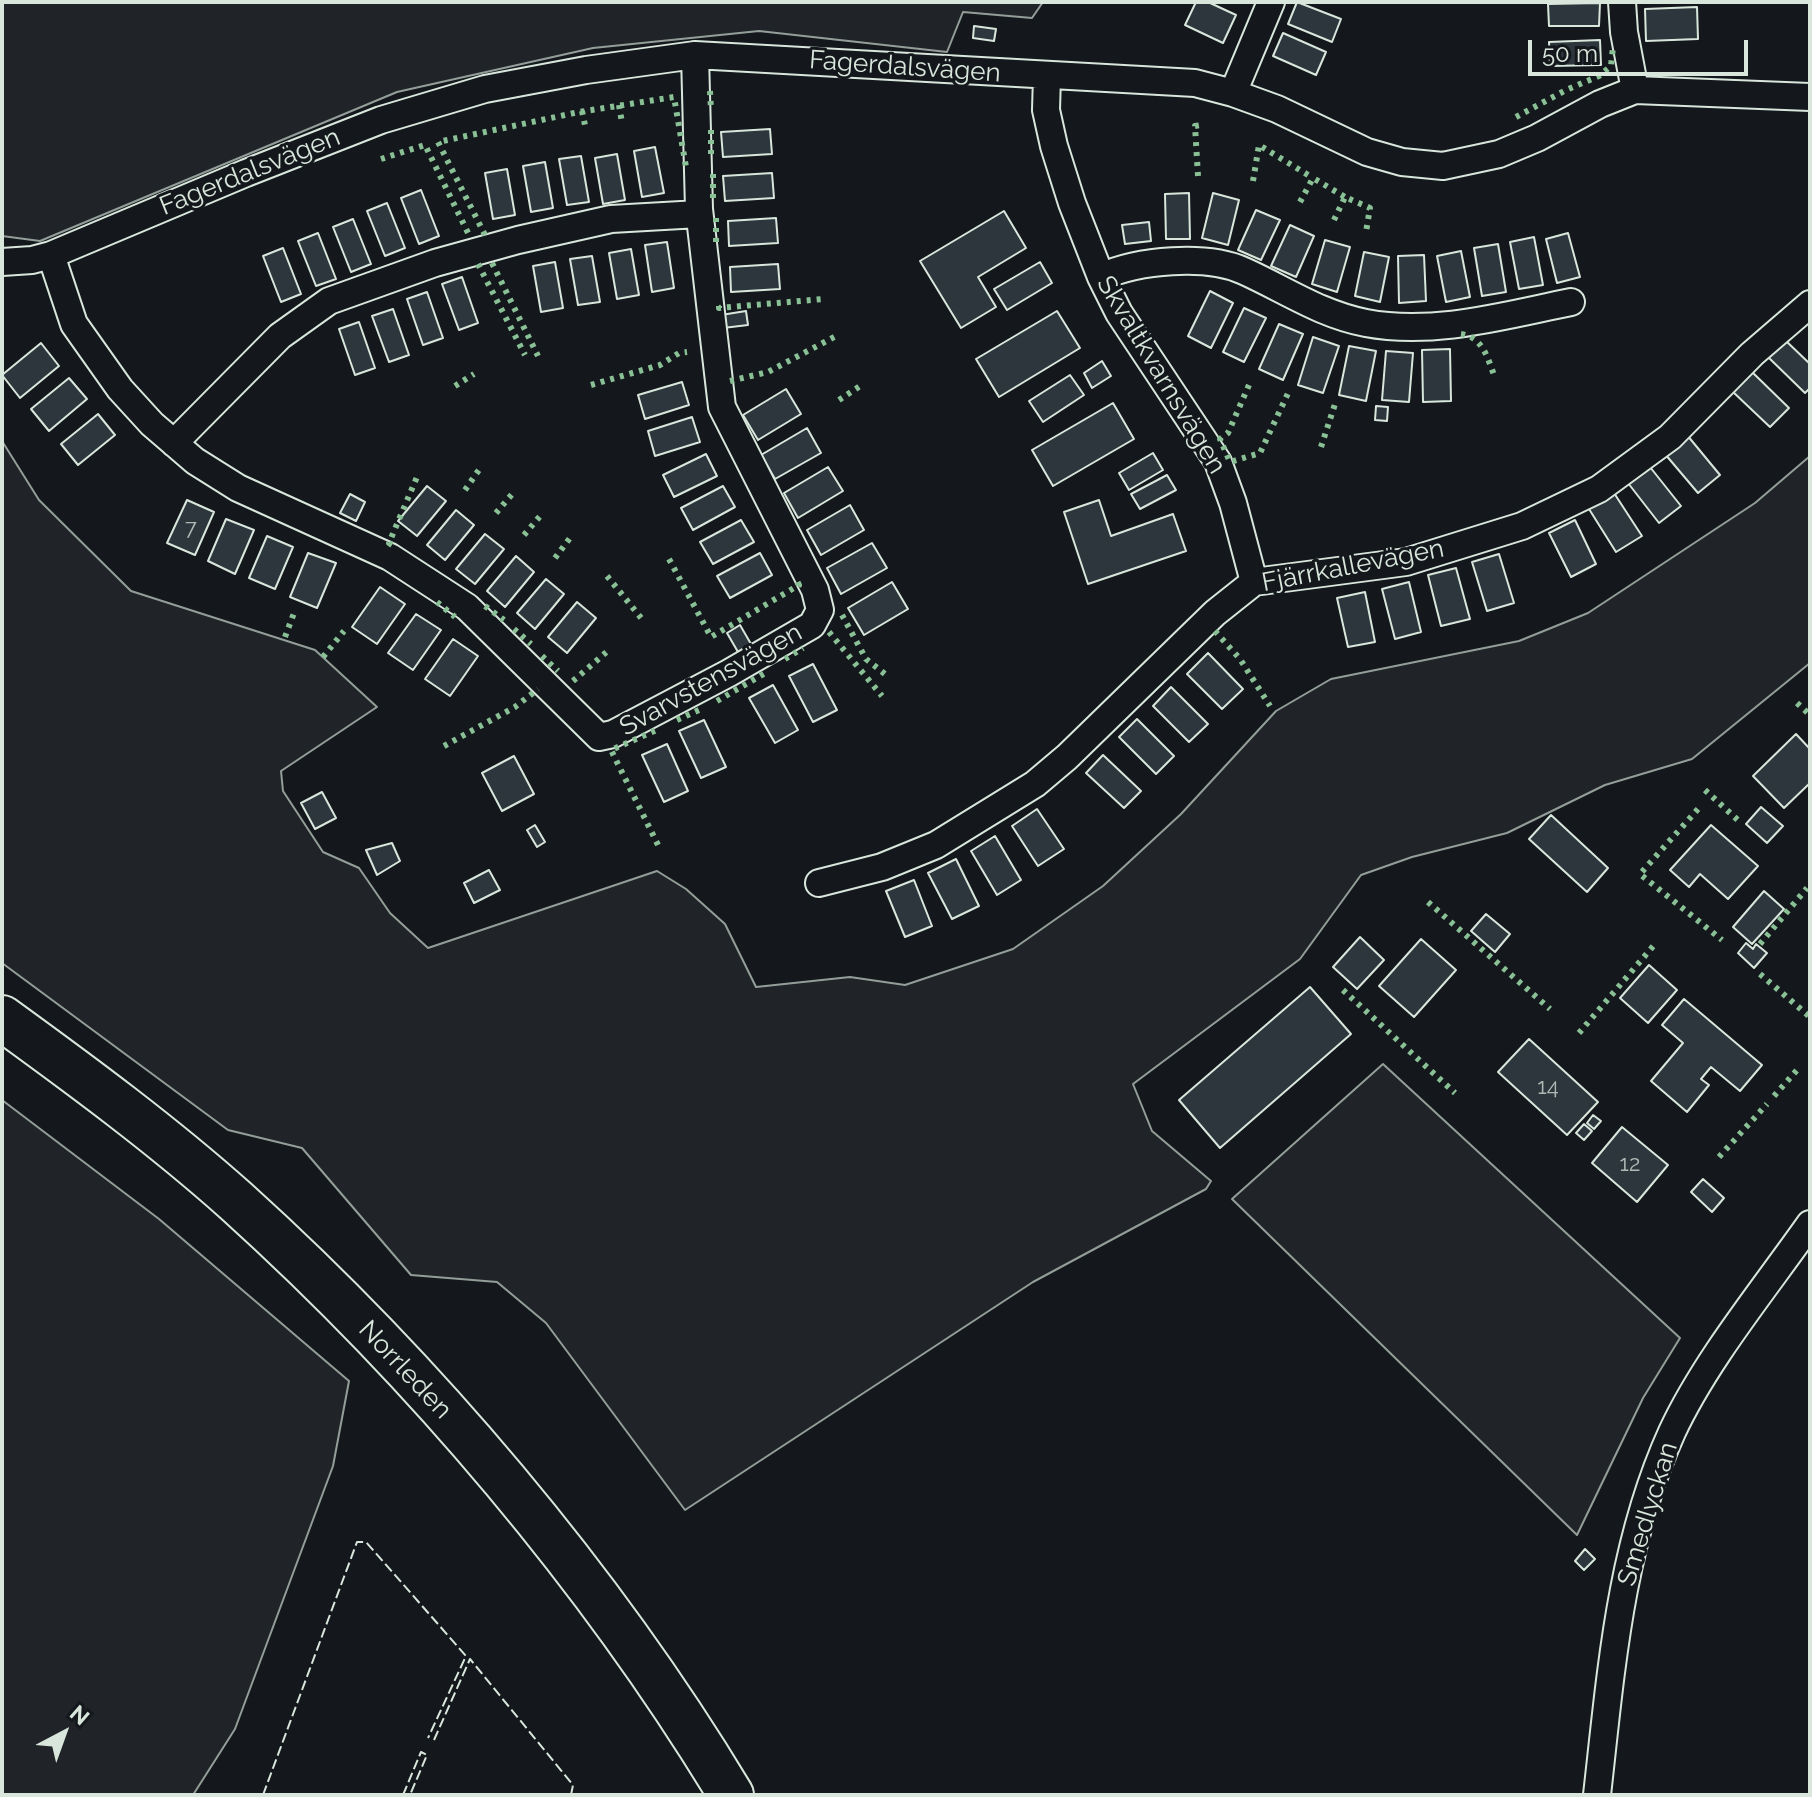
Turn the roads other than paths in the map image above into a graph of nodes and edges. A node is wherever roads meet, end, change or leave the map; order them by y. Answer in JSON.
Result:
{"nodes":[{"id":1,"x":1271,"y":2,"type":"edge"},
{"id":2,"x":1622,"y":2,"type":"edge"},
{"id":3,"x":695,"y":55,"type":"junction"},
{"id":4,"x":1047,"y":76,"type":"junction"},
{"id":5,"x":1635,"y":90,"type":"junction"},
{"id":6,"x":1233,"y":93,"type":"junction"},
{"id":7,"x":1810,"y":97,"type":"edge"},
{"id":8,"x":699,"y":214,"type":"junction"},
{"id":9,"x":51,"y":255,"type":"junction"},
{"id":10,"x":2,"y":262,"type":"edge"},
{"id":11,"x":1101,"y":277,"type":"junction"},
{"id":12,"x":1571,"y":302,"type":"dead end"},
{"id":13,"x":1810,"y":304,"type":"edge"},
{"id":14,"x":174,"y":443,"type":"junction"},
{"id":15,"x":1254,"y":582,"type":"junction"},
{"id":16,"x":819,"y":883,"type":"dead end"},
{"id":17,"x":2,"y":1018,"type":"edge"},
{"id":18,"x":1810,"y":1224,"type":"edge"},
{"id":19,"x":731,"y":1795,"type":"edge"},
{"id":20,"x":1597,"y":1795,"type":"edge"}],
"edges":[{"from":1,"to":6,"type":"street"},
{"from":2,"to":5,"type":"street"},
{"from":3,"to":4,"type":"street","name":"Fagerdalsvägen"},
{"from":3,"to":8,"type":"street","name":"Svarvstensvägen"},
{"from":3,"to":9,"type":"street","name":"Fagerdalsvägen"},
{"from":4,"to":6,"type":"street","name":"Fagerdalsvägen"},
{"from":4,"to":11,"type":"street","name":"Skvaltkvarnsvägen"},
{"from":5,"to":6,"type":"street","name":"Fagerdalsvägen"},
{"from":5,"to":7,"type":"street","name":"Fagerdalsvägen"},
{"from":8,"to":14,"type":"street"},
{"from":8,"to":14,"type":"street","name":"Svarvstensvägen"},
{"from":9,"to":10,"type":"street","name":"Fagerdalsvägen"},
{"from":9,"to":14,"type":"street","name":"Svarvstensvägen"},
{"from":11,"to":12,"type":"street"},
{"from":11,"to":15,"type":"street","name":"Skvaltkvarnsvägen"},
{"from":13,"to":15,"type":"street","name":"Fjärrkallevägen"},
{"from":15,"to":16,"type":"street","name":"Fjärrkallevägen"},
{"from":17,"to":19,"type":"highway","name":"Norrleden"},
{"from":18,"to":20,"type":"street","name":"Smedlyckan"}]}
